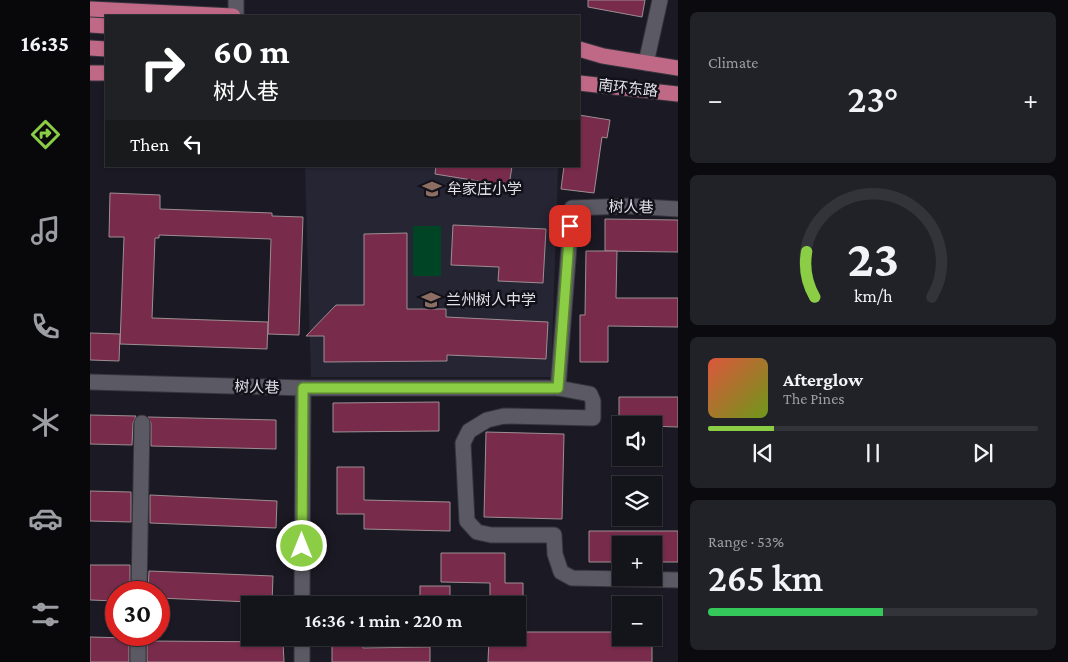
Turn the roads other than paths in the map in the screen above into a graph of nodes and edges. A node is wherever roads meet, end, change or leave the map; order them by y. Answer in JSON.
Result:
{"nodes":[{"id":1,"x":236,"y":0,"type":"edge"},
{"id":2,"x":660,"y":0,"type":"edge"},
{"id":3,"x":90,"y":10,"type":"edge"},
{"id":4,"x":210,"y":15,"type":"edge"},
{"id":5,"x":234,"y":15,"type":"edge"},
{"id":6,"x":90,"y":25,"type":"edge"},
{"id":7,"x":105,"y":26,"type":"edge"},
{"id":8,"x":90,"y":48,"type":"edge"},
{"id":9,"x":105,"y":49,"type":"edge"},
{"id":10,"x":580,"y":49,"type":"edge"},
{"id":11,"x":580,"y":55,"type":"edge"},
{"id":12,"x":603,"y":56,"type":"junction"},
{"id":13,"x":646,"y":63,"type":"junction"},
{"id":14,"x":678,"y":68,"type":"edge"},
{"id":15,"x":90,"y":73,"type":"edge"},
{"id":16,"x":105,"y":73,"type":"edge"},
{"id":17,"x":580,"y":84,"type":"edge"},
{"id":18,"x":678,"y":94,"type":"edge"},
{"id":19,"x":678,"y":209,"type":"edge"},
{"id":20,"x":90,"y":382,"type":"edge"},
{"id":21,"x":303,"y":388,"type":"junction"},
{"id":22,"x":558,"y":388,"type":"junction"},
{"id":23,"x":142,"y":423,"type":"dead end"},
{"id":24,"x":678,"y":580,"type":"edge"},
{"id":25,"x":139,"y":581,"type":"edge"},
{"id":26,"x":302,"y":596,"type":"edge"},
{"id":27,"x":138,"y":646,"type":"edge"},
{"id":28,"x":302,"y":646,"type":"edge"},
{"id":29,"x":138,"y":662,"type":"edge"},
{"id":30,"x":302,"y":662,"type":"edge"}],
"edges":[{"from":1,"to":5,"type":"street"},
{"from":2,"to":13,"type":"street"},
{"from":3,"to":4,"type":"highway"},
{"from":6,"to":7,"type":"highway"},
{"from":8,"to":9,"type":"highway"},
{"from":10,"to":12,"type":"highway","name":"南环东路"},
{"from":11,"to":12,"type":"highway","name":"南环东路"},
{"from":12,"to":13,"type":"highway","name":"南环东路"},
{"from":13,"to":14,"type":"highway","name":"南环东路"},
{"from":15,"to":16,"type":"highway"},
{"from":17,"to":18,"type":"highway","name":"南环东路"},
{"from":19,"to":22,"type":"street","name":"树人巷"},
{"from":20,"to":21,"type":"street","name":"树人巷"},
{"from":21,"to":22,"type":"street","name":"树人巷"},
{"from":21,"to":26,"type":"street"},
{"from":22,"to":24,"type":"street"},
{"from":23,"to":25,"type":"street"},
{"from":27,"to":29,"type":"street"},
{"from":28,"to":30,"type":"street"}]}
